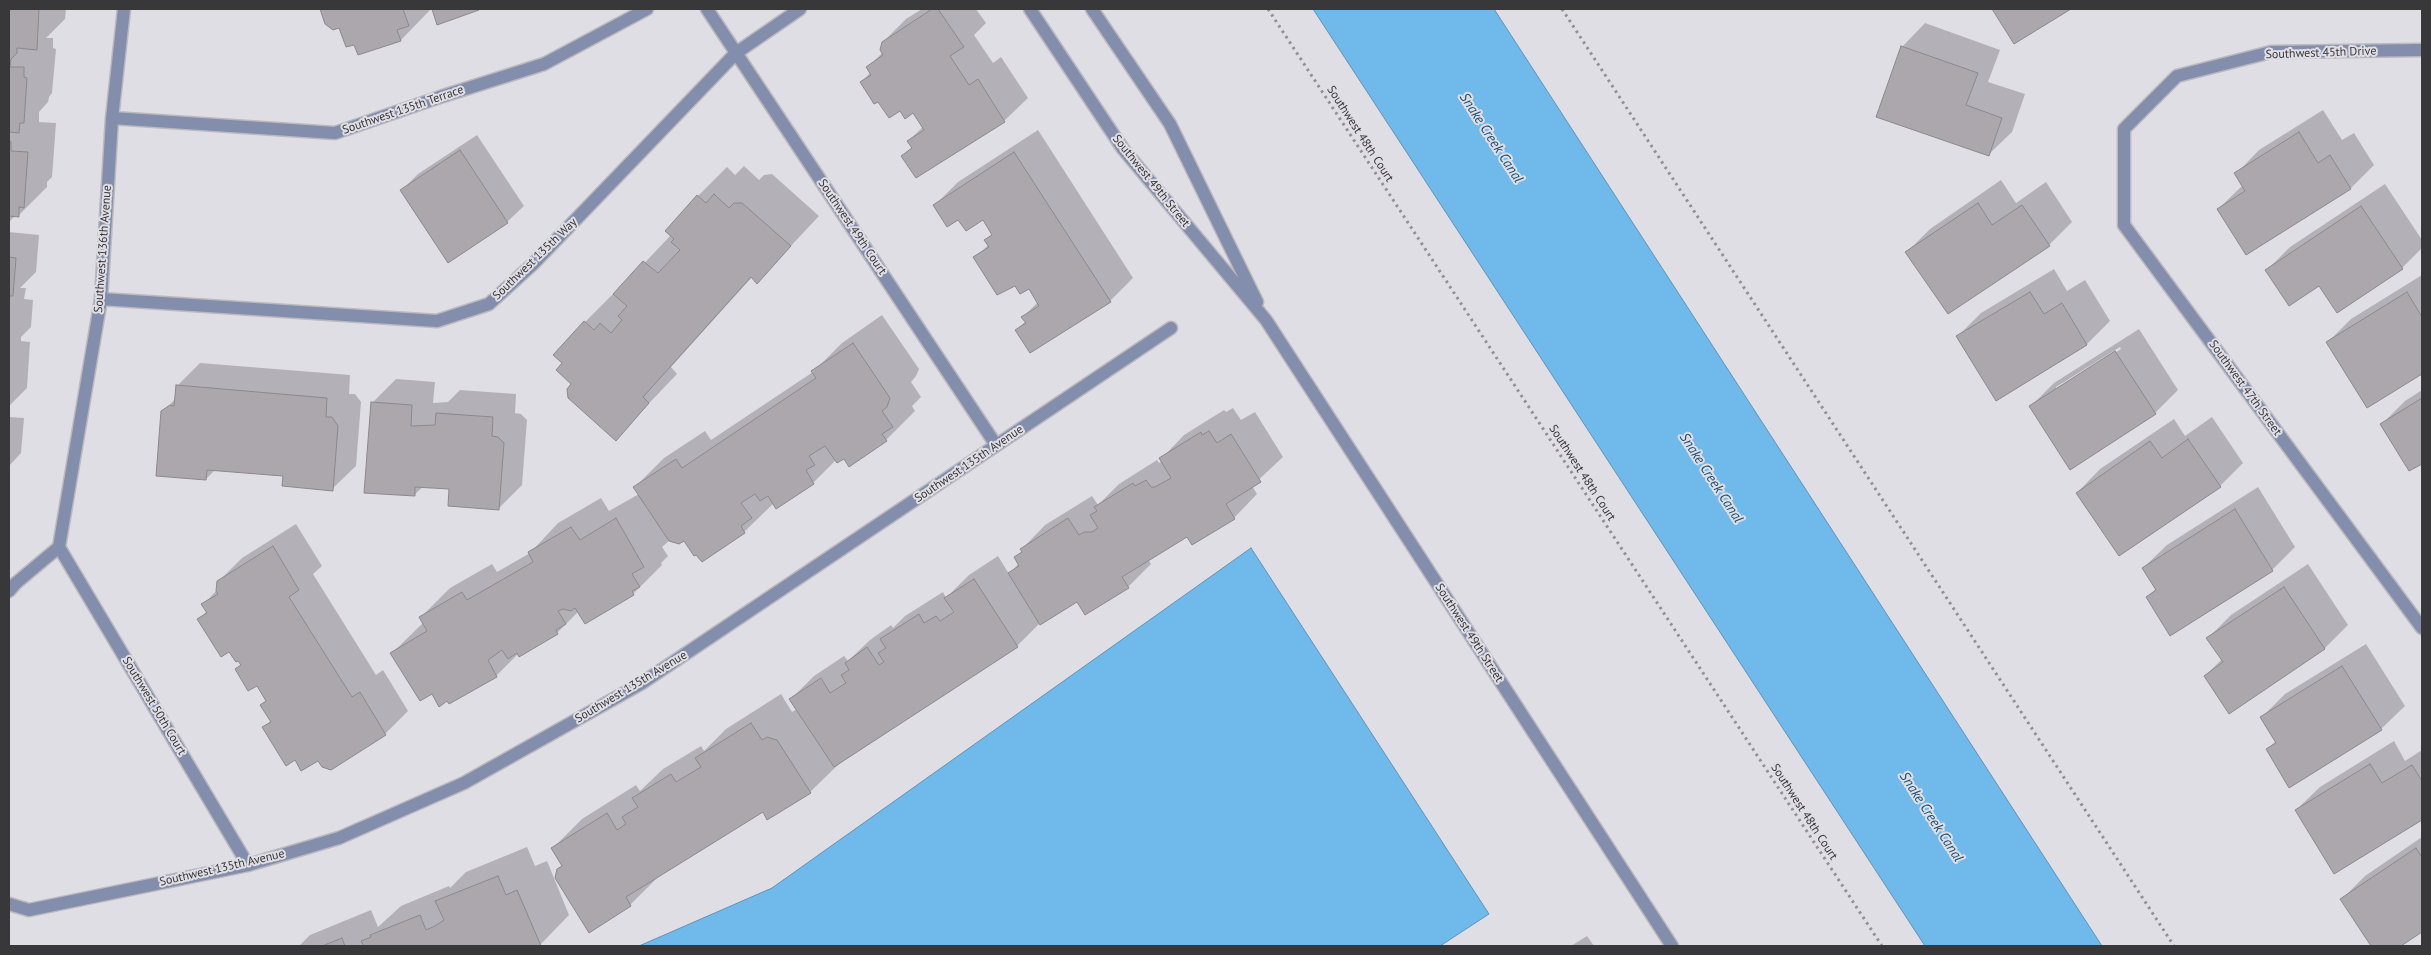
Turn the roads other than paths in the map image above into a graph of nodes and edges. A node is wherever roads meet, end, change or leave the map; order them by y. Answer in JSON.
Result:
{"nodes":[{"id":1,"x":124,"y":9,"type":"edge"},
{"id":2,"x":647,"y":9,"type":"edge"},
{"id":3,"x":707,"y":9,"type":"edge"},
{"id":4,"x":800,"y":9,"type":"edge"},
{"id":5,"x":1030,"y":9,"type":"edge"},
{"id":6,"x":1092,"y":9,"type":"edge"},
{"id":7,"x":2422,"y":50,"type":"edge"},
{"id":8,"x":736,"y":53,"type":"junction"},
{"id":9,"x":112,"y":118,"type":"junction"},
{"id":10,"x":2124,"y":129,"type":"joint"},
{"id":11,"x":101,"y":299,"type":"junction"},
{"id":12,"x":1266,"y":320,"type":"junction"},
{"id":13,"x":1171,"y":328,"type":"dead end"},
{"id":14,"x":996,"y":445,"type":"junction"},
{"id":15,"x":59,"y":547,"type":"junction"},
{"id":16,"x":9,"y":591,"type":"edge"},
{"id":17,"x":2422,"y":628,"type":"edge"},
{"id":18,"x":248,"y":864,"type":"junction"},
{"id":19,"x":9,"y":904,"type":"edge"},
{"id":20,"x":1672,"y":946,"type":"edge"}],
"edges":[{"from":1,"to":9,"type":"street","name":"Southwest 136th Avenue"},
{"from":2,"to":9,"type":"street","name":"Southwest 135th Terrace"},
{"from":3,"to":8,"type":"street","name":"Southwest 49th Court"},
{"from":4,"to":8,"type":"street","name":"Southwest 135th Way"},
{"from":5,"to":12,"type":"street","name":"Southwest 49th Street"},
{"from":6,"to":12,"type":"street","name":"Southwest 49th Street"},
{"from":7,"to":10,"type":"street","name":"Southwest 45th Drive"},
{"from":8,"to":11,"type":"street","name":"Southwest 135th Way"},
{"from":8,"to":14,"type":"street","name":"Southwest 49th Court"},
{"from":9,"to":11,"type":"street","name":"Southwest 136th Avenue"},
{"from":10,"to":17,"type":"street","name":"Southwest 47th Street"},
{"from":11,"to":15,"type":"street","name":"Southwest 136th Avenue"},
{"from":12,"to":20,"type":"street","name":"Southwest 49th Street"},
{"from":13,"to":14,"type":"street","name":"Southwest 135th Avenue"},
{"from":14,"to":18,"type":"street","name":"Southwest 135th Avenue"},
{"from":15,"to":16,"type":"street"},
{"from":15,"to":18,"type":"street","name":"Southwest 50th Court"},
{"from":18,"to":19,"type":"street","name":"Southwest 135th Avenue"}]}
